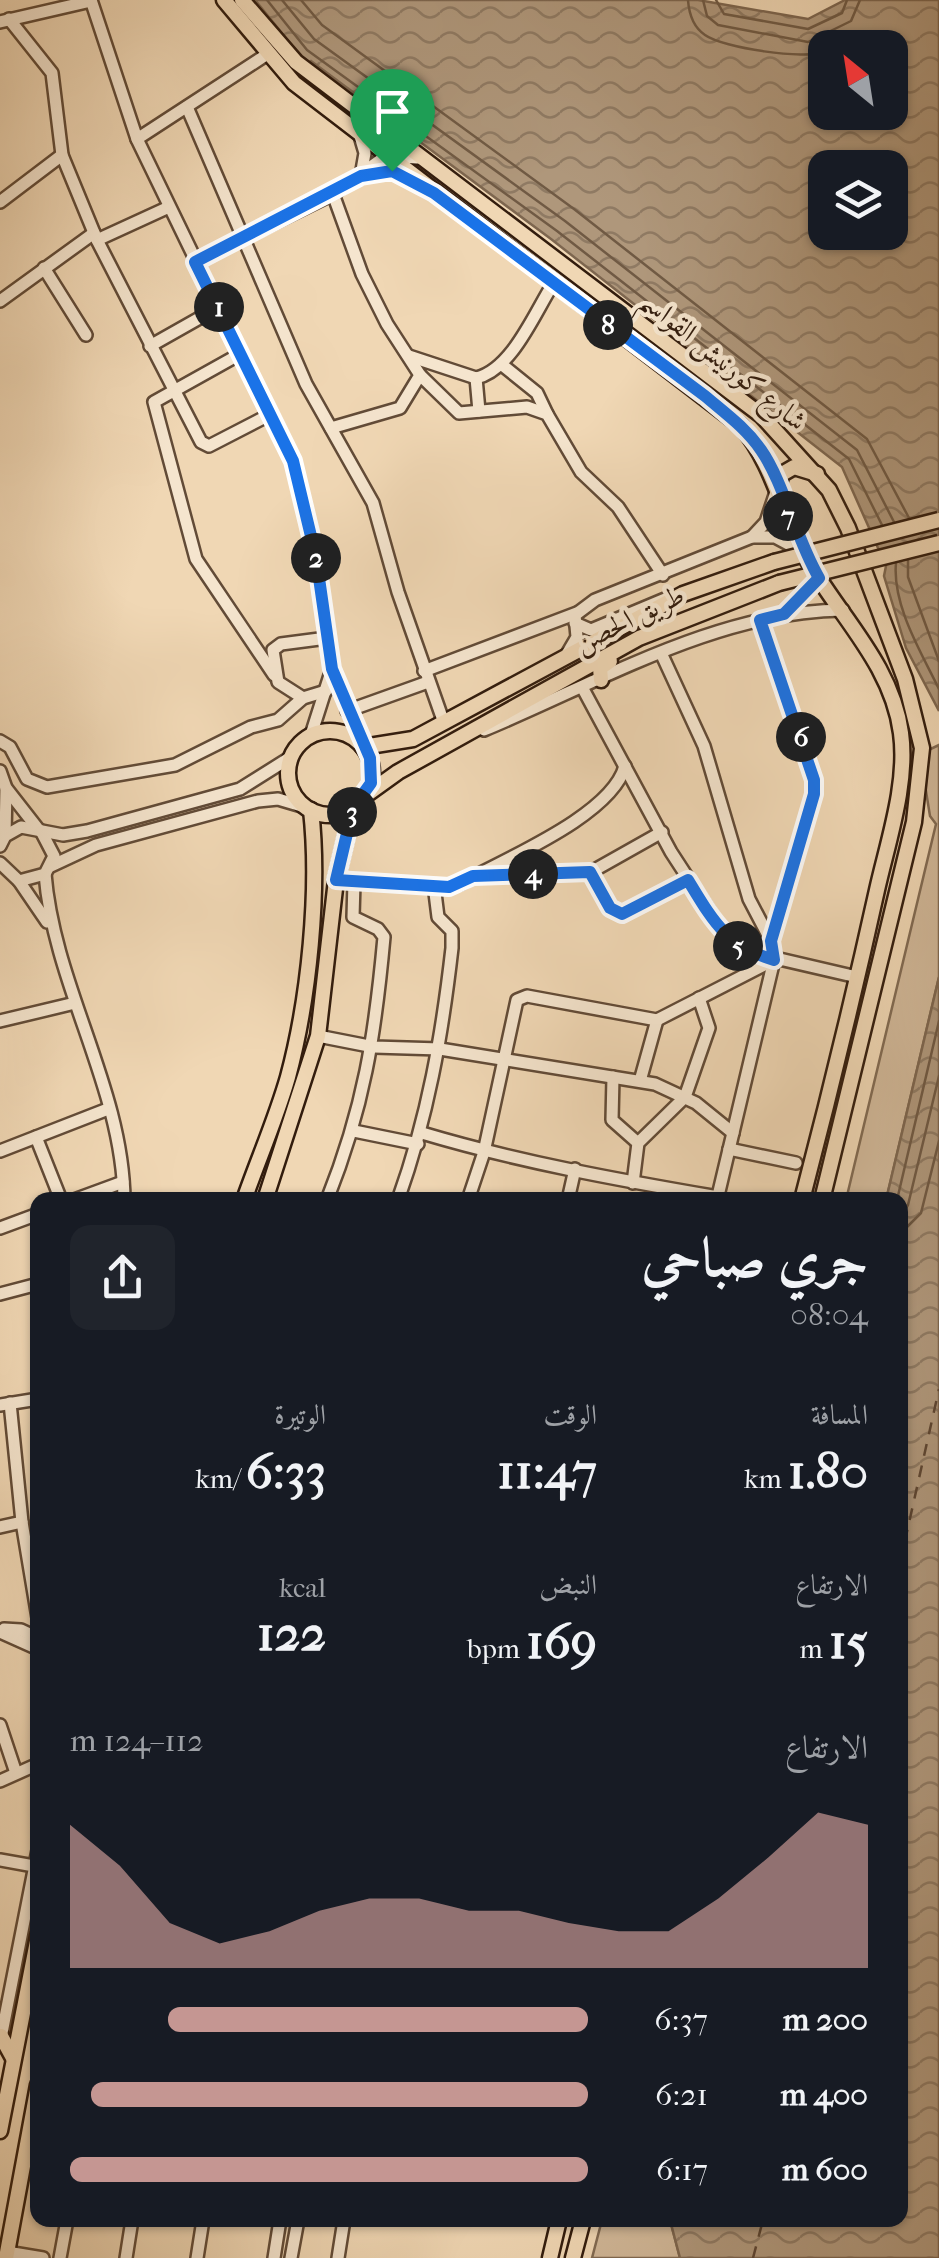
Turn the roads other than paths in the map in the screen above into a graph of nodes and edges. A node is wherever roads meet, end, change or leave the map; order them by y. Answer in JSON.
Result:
{"nodes":[{"id":1,"x":91,"y":0,"type":"edge"},
{"id":2,"x":224,"y":0,"type":"edge"},
{"id":3,"x":242,"y":0,"type":"edge"},
{"id":4,"x":4,"y":20,"type":"edge"},
{"id":5,"x":266,"y":55,"type":"junction"},
{"id":6,"x":186,"y":107,"type":"junction"},
{"id":7,"x":360,"y":136,"type":"junction"},
{"id":8,"x":137,"y":139,"type":"junction"},
{"id":9,"x":62,"y":156,"type":"junction"},
{"id":10,"x":386,"y":156,"type":"junction"},
{"id":11,"x":417,"y":158,"type":"junction"},
{"id":12,"x":361,"y":176,"type":"junction"},
{"id":13,"x":410,"y":177,"type":"junction"},
{"id":14,"x":333,"y":194,"type":"junction"},
{"id":15,"x":0,"y":202,"type":"edge"},
{"id":16,"x":169,"y":206,"type":"junction"},
{"id":17,"x":95,"y":236,"type":"junction"},
{"id":18,"x":242,"y":241,"type":"junction"},
{"id":19,"x":195,"y":262,"type":"junction"},
{"id":20,"x":44,"y":268,"type":"junction"},
{"id":21,"x":553,"y":284,"type":"junction"},
{"id":22,"x":0,"y":301,"type":"edge"},
{"id":23,"x":219,"y":307,"type":"junction"},
{"id":24,"x":86,"y":335,"type":"dead end"},
{"id":25,"x":150,"y":346,"type":"junction"},
{"id":26,"x":240,"y":354,"type":"junction"},
{"id":27,"x":410,"y":356,"type":"junction"},
{"id":28,"x":501,"y":364,"type":"junction"},
{"id":29,"x":420,"y":375,"type":"junction"},
{"id":30,"x":476,"y":378,"type":"junction"},
{"id":31,"x":174,"y":388,"type":"junction"},
{"id":32,"x":479,"y":411,"type":"junction"},
{"id":33,"x":271,"y":414,"type":"junction"},
{"id":34,"x":547,"y":414,"type":"junction"},
{"id":35,"x":331,"y":428,"type":"junction"},
{"id":36,"x":818,"y":474,"type":"junction"},
{"id":37,"x":777,"y":489,"type":"junction"},
{"id":38,"x":939,"y":520,"type":"edge"},
{"id":39,"x":752,"y":537,"type":"junction"},
{"id":40,"x":939,"y":543,"type":"edge"},
{"id":41,"x":803,"y":552,"type":"junction"},
{"id":42,"x":662,"y":575,"type":"junction"},
{"id":43,"x":819,"y":578,"type":"junction"},
{"id":44,"x":779,"y":583,"type":"junction"},
{"id":45,"x":870,"y":588,"type":"junction"},
{"id":46,"x":683,"y":594,"type":"junction"},
{"id":47,"x":843,"y":610,"type":"junction"},
{"id":48,"x":784,"y":614,"type":"junction"},
{"id":49,"x":576,"y":618,"type":"junction"},
{"id":50,"x":760,"y":620,"type":"junction"},
{"id":51,"x":328,"y":638,"type":"junction"},
{"id":52,"x":662,"y":654,"type":"junction"},
{"id":53,"x":565,"y":657,"type":"junction"},
{"id":54,"x":332,"y":669,"type":"junction"},
{"id":55,"x":274,"y":674,"type":"junction"},
{"id":56,"x":426,"y":677,"type":"junction"},
{"id":57,"x":600,"y":680,"type":"junction"},
{"id":58,"x":582,"y":687,"type":"junction"},
{"id":59,"x":326,"y":692,"type":"junction"},
{"id":60,"x":303,"y":698,"type":"junction"},
{"id":61,"x":347,"y":711,"type":"junction"},
{"id":62,"x":444,"y":723,"type":"junction"},
{"id":63,"x":311,"y":736,"type":"junction"},
{"id":64,"x":0,"y":741,"type":"edge"},
{"id":65,"x":364,"y":746,"type":"junction"},
{"id":66,"x":439,"y":749,"type":"junction"},
{"id":67,"x":291,"y":757,"type":"junction"},
{"id":68,"x":625,"y":766,"type":"junction"},
{"id":69,"x":0,"y":771,"type":"edge"},
{"id":70,"x":6,"y":788,"type":"junction"},
{"id":71,"x":366,"y":795,"type":"junction"},
{"id":72,"x":244,"y":804,"type":"junction"},
{"id":73,"x":353,"y":808,"type":"junction"},
{"id":74,"x":308,"y":809,"type":"junction"},
{"id":75,"x":234,"y":820,"type":"dead end"},
{"id":76,"x":40,"y":830,"type":"junction"},
{"id":77,"x":662,"y":832,"type":"junction"},
{"id":78,"x":2,"y":843,"type":"edge"},
{"id":79,"x":0,"y":863,"type":"edge"},
{"id":80,"x":48,"y":870,"type":"junction"},
{"id":81,"x":590,"y":872,"type":"junction"},
{"id":82,"x":473,"y":876,"type":"junction"},
{"id":83,"x":10,"y":878,"type":"edge"},
{"id":84,"x":336,"y":880,"type":"junction"},
{"id":85,"x":688,"y":880,"type":"junction"},
{"id":86,"x":354,"y":882,"type":"junction"},
{"id":87,"x":434,"y":885,"type":"junction"},
{"id":88,"x":857,"y":921,"type":"dead end"},
{"id":89,"x":51,"y":930,"type":"junction"},
{"id":90,"x":866,"y":936,"type":"junction"},
{"id":91,"x":771,"y":941,"type":"junction"},
{"id":92,"x":774,"y":960,"type":"junction"},
{"id":93,"x":857,"y":976,"type":"junction"},
{"id":94,"x":700,"y":998,"type":"junction"},
{"id":95,"x":74,"y":1003,"type":"junction"},
{"id":96,"x":657,"y":1020,"type":"junction"},
{"id":97,"x":0,"y":1021,"type":"edge"},
{"id":98,"x":318,"y":1036,"type":"junction"},
{"id":99,"x":374,"y":1046,"type":"junction"},
{"id":100,"x":440,"y":1048,"type":"junction"},
{"id":101,"x":507,"y":1058,"type":"junction"},
{"id":102,"x":613,"y":1077,"type":"junction"},
{"id":103,"x":640,"y":1081,"type":"junction"},
{"id":104,"x":685,"y":1097,"type":"junction"},
{"id":105,"x":108,"y":1109,"type":"junction"},
{"id":106,"x":354,"y":1131,"type":"junction"},
{"id":107,"x":733,"y":1134,"type":"junction"},
{"id":108,"x":36,"y":1137,"type":"junction"},
{"id":109,"x":420,"y":1139,"type":"junction"},
{"id":110,"x":638,"y":1143,"type":"junction"},
{"id":111,"x":729,"y":1149,"type":"junction"},
{"id":112,"x":0,"y":1151,"type":"edge"},
{"id":113,"x":484,"y":1152,"type":"junction"},
{"id":114,"x":796,"y":1163,"type":"dead end"},
{"id":115,"x":575,"y":1170,"type":"junction"},
{"id":116,"x":124,"y":1182,"type":"junction"},
{"id":117,"x":633,"y":1183,"type":"junction"},
{"id":118,"x":58,"y":1192,"type":"edge"},
{"id":119,"x":96,"y":1192,"type":"edge"},
{"id":120,"x":124,"y":1192,"type":"edge"},
{"id":121,"x":247,"y":1192,"type":"edge"},
{"id":122,"x":268,"y":1192,"type":"edge"},
{"id":123,"x":330,"y":1192,"type":"edge"},
{"id":124,"x":401,"y":1192,"type":"edge"},
{"id":125,"x":471,"y":1192,"type":"edge"},
{"id":126,"x":570,"y":1192,"type":"edge"},
{"id":127,"x":680,"y":1192,"type":"edge"},
{"id":128,"x":719,"y":1192,"type":"edge"},
{"id":129,"x":804,"y":1192,"type":"edge"},
{"id":130,"x":824,"y":1192,"type":"edge"},
{"id":131,"x":30,"y":1217,"type":"edge"},
{"id":132,"x":0,"y":1228,"type":"edge"},
{"id":133,"x":30,"y":1286,"type":"edge"},
{"id":134,"x":0,"y":1294,"type":"edge"},
{"id":135,"x":30,"y":1400,"type":"edge"},
{"id":136,"x":5,"y":1404,"type":"edge"},
{"id":137,"x":22,"y":1522,"type":"junction"},
{"id":138,"x":0,"y":1527,"type":"edge"},
{"id":139,"x":30,"y":1574,"type":"edge"},
{"id":140,"x":0,"y":1631,"type":"edge"},
{"id":141,"x":30,"y":1634,"type":"edge"},
{"id":142,"x":30,"y":1645,"type":"edge"},
{"id":143,"x":0,"y":1725,"type":"edge"},
{"id":144,"x":30,"y":1767,"type":"edge"},
{"id":145,"x":16,"y":1772,"type":"junction"},
{"id":146,"x":0,"y":1780,"type":"edge"},
{"id":147,"x":0,"y":1860,"type":"edge"},
{"id":148,"x":30,"y":1865,"type":"edge"},
{"id":149,"x":30,"y":1886,"type":"edge"},
{"id":150,"x":30,"y":1975,"type":"edge"},
{"id":151,"x":0,"y":2040,"type":"edge"},
{"id":152,"x":13,"y":2058,"type":"junction"},
{"id":153,"x":30,"y":2128,"type":"edge"},
{"id":154,"x":0,"y":2130,"type":"edge"},
{"id":155,"x":66,"y":2227,"type":"edge"},
{"id":156,"x":131,"y":2227,"type":"edge"},
{"id":157,"x":202,"y":2227,"type":"edge"},
{"id":158,"x":279,"y":2227,"type":"edge"},
{"id":159,"x":297,"y":2227,"type":"edge"},
{"id":160,"x":343,"y":2227,"type":"edge"},
{"id":161,"x":557,"y":2227,"type":"edge"},
{"id":162,"x":581,"y":2227,"type":"edge"},
{"id":163,"x":6,"y":2255,"type":"edge"},
{"id":164,"x":43,"y":2258,"type":"edge"},
{"id":165,"x":60,"y":2258,"type":"edge"},
{"id":166,"x":126,"y":2258,"type":"edge"},
{"id":167,"x":197,"y":2258,"type":"edge"},
{"id":168,"x":274,"y":2258,"type":"edge"},
{"id":169,"x":291,"y":2258,"type":"edge"},
{"id":170,"x":338,"y":2258,"type":"edge"},
{"id":171,"x":550,"y":2258,"type":"edge"},
{"id":172,"x":574,"y":2258,"type":"edge"}],
"edges":[{"from":1,"to":4,"type":"street"},
{"from":1,"to":8,"type":"street"},
{"from":2,"to":5,"type":"main road","name":"شارع كورنيش القواسم"},
{"from":3,"to":11,"type":"main road","name":"شارع كورنيش القواسم"},
{"from":4,"to":9,"type":"street"},
{"from":5,"to":6,"type":"street"},
{"from":5,"to":7,"type":"main road","name":"شارع كورنيش القواسم"},
{"from":6,"to":8,"type":"street"},
{"from":6,"to":18,"type":"street"},
{"from":7,"to":10,"type":"main road","name":"شارع كورنيش القواسم"},
{"from":7,"to":12,"type":"street"},
{"from":8,"to":16,"type":"street"},
{"from":9,"to":15,"type":"street"},
{"from":9,"to":17,"type":"street"},
{"from":10,"to":11,"type":"street"},
{"from":10,"to":12,"type":"street"},
{"from":10,"to":13,"type":"main road","name":"شارع كورنيش القواسم"},
{"from":11,"to":36,"type":"main road","name":"شارع كورنيش القواسم"},
{"from":12,"to":13,"type":"street"},
{"from":12,"to":14,"type":"street"},
{"from":13,"to":21,"type":"main road","name":"شارع كورنيش القواسم"},
{"from":14,"to":18,"type":"street"},
{"from":14,"to":27,"type":"street"},
{"from":16,"to":17,"type":"street"},
{"from":16,"to":19,"type":"street"},
{"from":17,"to":20,"type":"street"},
{"from":17,"to":25,"type":"street"},
{"from":18,"to":19,"type":"street"},
{"from":18,"to":35,"type":"street"},
{"from":19,"to":23,"type":"street"},
{"from":20,"to":22,"type":"street"},
{"from":20,"to":24,"type":"street"},
{"from":21,"to":28,"type":"street"},
{"from":21,"to":37,"type":"main road","name":"شارع كورنيش القواسم"},
{"from":23,"to":25,"type":"street"},
{"from":23,"to":26,"type":"street"},
{"from":25,"to":31,"type":"street"},
{"from":26,"to":31,"type":"street"},
{"from":26,"to":33,"type":"street"},
{"from":27,"to":29,"type":"street"},
{"from":27,"to":30,"type":"street"},
{"from":28,"to":30,"type":"street"},
{"from":28,"to":34,"type":"street"},
{"from":29,"to":32,"type":"street"},
{"from":29,"to":35,"type":"street"},
{"from":30,"to":32,"type":"street"},
{"from":31,"to":33,"type":"street"},
{"from":31,"to":55,"type":"street"},
{"from":32,"to":34,"type":"street"},
{"from":33,"to":51,"type":"street"},
{"from":34,"to":42,"type":"street"},
{"from":35,"to":56,"type":"street"},
{"from":36,"to":37,"type":"main road"},
{"from":36,"to":45,"type":"main road","name":"شارع كورنيش القواسم"},
{"from":37,"to":39,"type":"street"},
{"from":37,"to":41,"type":"main road","name":"شارع كورنيش القواسم"},
{"from":38,"to":46,"type":"main road","name":"طريق الحصن","bridge":true},
{"from":39,"to":41,"type":"street"},
{"from":39,"to":42,"type":"street"},
{"from":40,"to":44,"type":"main road","name":"طريق الحصن","bridge":true},
{"from":41,"to":43,"type":"main road","name":"شارع كورنيش القواسم"},
{"from":42,"to":49,"type":"street"},
{"from":43,"to":47,"type":"main road","name":"شارع كورنيش القواسم"},
{"from":43,"to":48,"type":"street"},
{"from":44,"to":57,"type":"main road"},
{"from":44,"to":66,"type":"main road","name":"طريق الحصن"},
{"from":45,"to":47,"type":"main road"},
{"from":45,"to":130,"type":"main road","name":"شارع كورنيش القواسم"},
{"from":46,"to":49,"type":"street"},
{"from":46,"to":53,"type":"main road","name":"طريق الحصن"},
{"from":47,"to":48,"type":"street"},
{"from":47,"to":90,"type":"main road","name":"شارع كورنيش القواسم"},
{"from":48,"to":50,"type":"street"},
{"from":49,"to":53,"type":"street"},
{"from":49,"to":56,"type":"street"},
{"from":50,"to":52,"type":"street"},
{"from":50,"to":91,"type":"street"},
{"from":51,"to":54,"type":"street"},
{"from":51,"to":55,"type":"street"},
{"from":52,"to":57,"type":"street"},
{"from":52,"to":91,"type":"street"},
{"from":53,"to":62,"type":"main road","name":"طريق الحصن"},
{"from":54,"to":59,"type":"street"},
{"from":54,"to":61,"type":"street"},
{"from":55,"to":60,"type":"street"},
{"from":56,"to":61,"type":"street"},
{"from":56,"to":62,"type":"street"},
{"from":57,"to":58,"type":"street"},
{"from":58,"to":66,"type":"street"},
{"from":58,"to":68,"type":"street"},
{"from":59,"to":60,"type":"street"},
{"from":59,"to":63,"type":"street"},
{"from":60,"to":64,"type":"street"},
{"from":61,"to":65,"type":"street"},
{"from":62,"to":65,"type":"main road","name":"طريق الحصن"},
{"from":63,"to":65,"type":"main road"},
{"from":63,"to":67,"type":"main road"},
{"from":65,"to":71,"type":"main road"},
{"from":66,"to":71,"type":"main road","name":"طريق الحصن"},
{"from":67,"to":74,"type":"main road"},
{"from":67,"to":76,"type":"street"},
{"from":68,"to":77,"type":"street"},
{"from":68,"to":82,"type":"street"},
{"from":69,"to":70,"type":"street"},
{"from":70,"to":76,"type":"street"},
{"from":70,"to":78,"type":"street"},
{"from":71,"to":73,"type":"main road"},
{"from":72,"to":74,"type":"street"},
{"from":72,"to":75,"type":"street"},
{"from":72,"to":80,"type":"street"},
{"from":73,"to":74,"type":"main road"},
{"from":73,"to":84,"type":"main road"},
{"from":74,"to":121,"type":"main road"},
{"from":76,"to":78,"type":"street"},
{"from":76,"to":80,"type":"street"},
{"from":77,"to":81,"type":"street"},
{"from":77,"to":85,"type":"street"},
{"from":79,"to":83,"type":"street"},
{"from":80,"to":83,"type":"street"},
{"from":80,"to":89,"type":"street"},
{"from":81,"to":82,"type":"street"},
{"from":81,"to":85,"type":"street"},
{"from":82,"to":87,"type":"street"},
{"from":83,"to":89,"type":"street"},
{"from":84,"to":86,"type":"street"},
{"from":84,"to":98,"type":"main road"},
{"from":85,"to":92,"type":"street"},
{"from":86,"to":87,"type":"street"},
{"from":86,"to":99,"type":"street"},
{"from":87,"to":100,"type":"street"},
{"from":88,"to":90,"type":"main road"},
{"from":89,"to":95,"type":"street"},
{"from":90,"to":93,"type":"main road","name":"شارع كورنيش القواسم"},
{"from":91,"to":92,"type":"street"},
{"from":92,"to":93,"type":"street"},
{"from":92,"to":94,"type":"street"},
{"from":92,"to":107,"type":"street"},
{"from":93,"to":129,"type":"main road","name":"شارع كورنيش القواسم"},
{"from":94,"to":96,"type":"street"},
{"from":94,"to":104,"type":"street"},
{"from":95,"to":97,"type":"street"},
{"from":95,"to":105,"type":"street"},
{"from":96,"to":101,"type":"street"},
{"from":96,"to":103,"type":"street"},
{"from":98,"to":99,"type":"street"},
{"from":98,"to":122,"type":"main road"},
{"from":99,"to":100,"type":"street"},
{"from":99,"to":106,"type":"street"},
{"from":100,"to":101,"type":"street"},
{"from":100,"to":109,"type":"street"},
{"from":101,"to":102,"type":"street"},
{"from":101,"to":113,"type":"street"},
{"from":102,"to":103,"type":"street"},
{"from":102,"to":110,"type":"street"},
{"from":103,"to":104,"type":"street"},
{"from":104,"to":107,"type":"street"},
{"from":104,"to":110,"type":"street"},
{"from":105,"to":108,"type":"street"},
{"from":105,"to":116,"type":"street"},
{"from":106,"to":109,"type":"street"},
{"from":106,"to":123,"type":"street"},
{"from":107,"to":111,"type":"street"},
{"from":108,"to":112,"type":"street"},
{"from":108,"to":118,"type":"street"},
{"from":109,"to":113,"type":"street"},
{"from":109,"to":124,"type":"street"},
{"from":110,"to":117,"type":"street"},
{"from":111,"to":114,"type":"street"},
{"from":111,"to":128,"type":"street"},
{"from":113,"to":115,"type":"street"},
{"from":113,"to":125,"type":"street"},
{"from":115,"to":117,"type":"street"},
{"from":115,"to":126,"type":"street"},
{"from":116,"to":119,"type":"street"},
{"from":116,"to":120,"type":"street"},
{"from":117,"to":127,"type":"street"},
{"from":131,"to":132,"type":"street"},
{"from":133,"to":134,"type":"street"},
{"from":135,"to":136,"type":"street"},
{"from":136,"to":137,"type":"street"},
{"from":137,"to":138,"type":"street"},
{"from":137,"to":139,"type":"street"},
{"from":140,"to":141,"type":"street"},
{"from":140,"to":142,"type":"street"},
{"from":143,"to":145,"type":"street"},
{"from":144,"to":145,"type":"street"},
{"from":145,"to":146,"type":"street"},
{"from":147,"to":148,"type":"street"},
{"from":149,"to":151,"type":"street"},
{"from":150,"to":152,"type":"main road"},
{"from":151,"to":152,"type":"main road"},
{"from":152,"to":154,"type":"main road"},
{"from":153,"to":163,"type":"main road"},
{"from":155,"to":165,"type":"street"},
{"from":156,"to":166,"type":"street"},
{"from":157,"to":167,"type":"street"},
{"from":158,"to":168,"type":"street"},
{"from":159,"to":169,"type":"street"},
{"from":160,"to":170,"type":"street"},
{"from":161,"to":171,"type":"main road"},
{"from":162,"to":172,"type":"main road"},
{"from":163,"to":164,"type":"street"}]}
